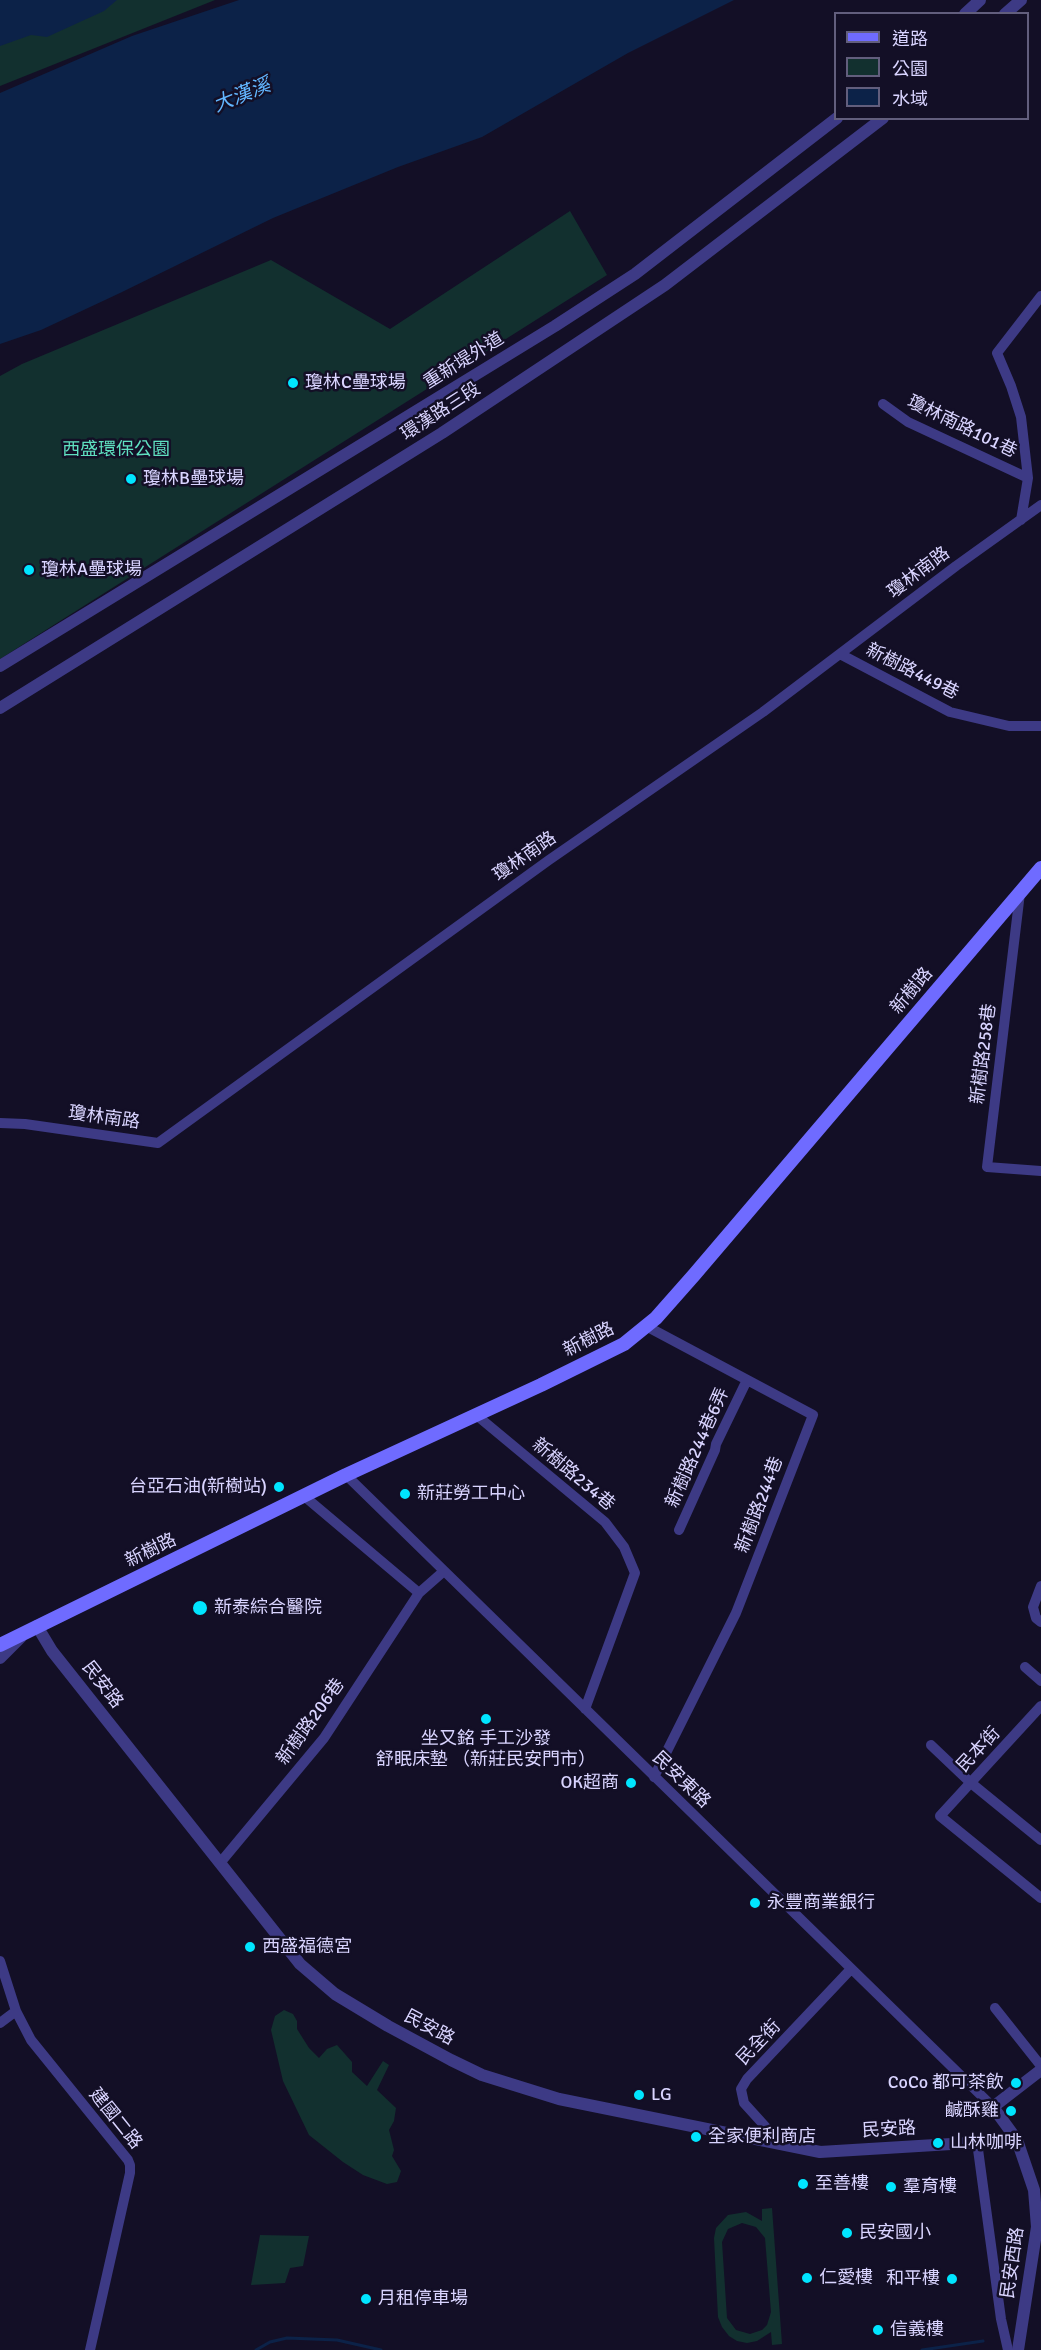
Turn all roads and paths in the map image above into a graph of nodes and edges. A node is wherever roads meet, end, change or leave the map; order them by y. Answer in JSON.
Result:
{"nodes":[{"id":1,"x":980,"y":0,"type":"edge"},
{"id":2,"x":1021,"y":0,"type":"edge"},
{"id":3,"x":967,"y":12,"type":"edge"},
{"id":4,"x":1007,"y":12,"type":"edge"},
{"id":5,"x":834,"y":120,"type":"edge"},
{"id":6,"x":880,"y":120,"type":"edge"},
{"id":7,"x":1041,"y":296,"type":"edge"},
{"id":8,"x":883,"y":404,"type":"dead end"},
{"id":9,"x":1028,"y":478,"type":"junction"},
{"id":10,"x":1041,"y":505,"type":"edge"},
{"id":11,"x":1020,"y":520,"type":"junction"},
{"id":12,"x":840,"y":654,"type":"junction"},
{"id":13,"x":0,"y":666,"type":"edge"},
{"id":14,"x":0,"y":708,"type":"edge"},
{"id":15,"x":1041,"y":726,"type":"edge"},
{"id":16,"x":1041,"y":868,"type":"edge"},
{"id":17,"x":1020,"y":892,"type":"junction"},
{"id":18,"x":0,"y":1123,"type":"edge"},
{"id":19,"x":1041,"y":1172,"type":"edge"},
{"id":20,"x":646,"y":1326,"type":"junction"},
{"id":21,"x":747,"y":1380,"type":"junction"},
{"id":22,"x":475,"y":1414,"type":"junction"},
{"id":23,"x":346,"y":1474,"type":"junction"},
{"id":24,"x":304,"y":1496,"type":"junction"},
{"id":25,"x":679,"y":1530,"type":"dead end"},
{"id":26,"x":444,"y":1570,"type":"junction"},
{"id":27,"x":1041,"y":1586,"type":"edge"},
{"id":28,"x":419,"y":1593,"type":"junction"},
{"id":29,"x":1041,"y":1622,"type":"edge"},
{"id":30,"x":31,"y":1629,"type":"junction"},
{"id":31,"x":1,"y":1651,"type":"edge"},
{"id":32,"x":1025,"y":1667,"type":"dead end"},
{"id":33,"x":1041,"y":1681,"type":"edge"},
{"id":34,"x":1041,"y":1706,"type":"edge"},
{"id":35,"x":585,"y":1709,"type":"junction"},
{"id":36,"x":931,"y":1745,"type":"dead end"},
{"id":37,"x":654,"y":1777,"type":"junction"},
{"id":38,"x":970,"y":1783,"type":"junction"},
{"id":39,"x":1041,"y":1840,"type":"edge"},
{"id":40,"x":220,"y":1863,"type":"junction"},
{"id":41,"x":1039,"y":1892,"type":"edge"},
{"id":42,"x":0,"y":1961,"type":"edge"},
{"id":43,"x":851,"y":1970,"type":"junction"},
{"id":44,"x":994,"y":2008,"type":"dead end"},
{"id":45,"x":16,"y":2011,"type":"junction"},
{"id":46,"x":0,"y":2023,"type":"edge"},
{"id":47,"x":1041,"y":2066,"type":"edge"},
{"id":48,"x":1041,"y":2070,"type":"edge"},
{"id":49,"x":993,"y":2107,"type":"junction"},
{"id":50,"x":1017,"y":2140,"type":"junction"},
{"id":51,"x":977,"y":2142,"type":"junction"},
{"id":52,"x":782,"y":2145,"type":"junction"},
{"id":53,"x":90,"y":2350,"type":"edge"},
{"id":54,"x":1008,"y":2350,"type":"edge"},
{"id":55,"x":1018,"y":2350,"type":"edge"}],
"edges":[{"from":1,"to":3,"type":"street"},
{"from":2,"to":4,"type":"street"},
{"from":5,"to":13,"type":"street","name":"重新堤外道"},
{"from":6,"to":14,"type":"street","name":"環漢路三段"},
{"from":7,"to":9,"type":"street"},
{"from":8,"to":9,"type":"street","name":"瓊林南路101巷"},
{"from":9,"to":11,"type":"street"},
{"from":10,"to":11,"type":"street","name":"瓊林南路"},
{"from":11,"to":12,"type":"street","name":"瓊林南路"},
{"from":12,"to":15,"type":"street","name":"新樹路449巷"},
{"from":12,"to":18,"type":"street","name":"瓊林南路"},
{"from":16,"to":17,"type":"main road","name":"新樹路"},
{"from":17,"to":19,"type":"street","name":"新樹路258巷"},
{"from":17,"to":20,"type":"main road","name":"新樹路"},
{"from":20,"to":21,"type":"street","name":"新樹路244巷"},
{"from":20,"to":22,"type":"main road","name":"新樹路"},
{"from":21,"to":25,"type":"street","name":"新樹路244巷6弄"},
{"from":21,"to":37,"type":"street","name":"新樹路244巷"},
{"from":22,"to":23,"type":"main road","name":"新樹路"},
{"from":22,"to":35,"type":"street","name":"新樹路234巷"},
{"from":23,"to":24,"type":"main road","name":"新樹路"},
{"from":23,"to":26,"type":"street","name":"民安東路"},
{"from":24,"to":28,"type":"street"},
{"from":24,"to":30,"type":"main road","name":"新樹路"},
{"from":26,"to":28,"type":"street","name":"新樹路206巷"},
{"from":26,"to":35,"type":"street","name":"民安東路"},
{"from":27,"to":29,"type":"street"},
{"from":28,"to":40,"type":"street","name":"新樹路206巷"},
{"from":30,"to":31,"type":"main road","name":"新樹路"},
{"from":30,"to":40,"type":"street","name":"民安路"},
{"from":32,"to":33,"type":"street"},
{"from":34,"to":38,"type":"street","name":"民本街"},
{"from":35,"to":37,"type":"street","name":"民安東路"},
{"from":36,"to":38,"type":"street"},
{"from":37,"to":43,"type":"street","name":"民安東路"},
{"from":38,"to":39,"type":"street"},
{"from":38,"to":41,"type":"street","name":"民本街"},
{"from":40,"to":52,"type":"street","name":"民安路"},
{"from":42,"to":45,"type":"street","name":"建國二路"},
{"from":43,"to":49,"type":"street","name":"民安東路"},
{"from":43,"to":52,"type":"street","name":"民全街"},
{"from":44,"to":47,"type":"street"},
{"from":45,"to":46,"type":"street"},
{"from":45,"to":53,"type":"street","name":"建國二路"},
{"from":48,"to":49,"type":"street"},
{"from":49,"to":50,"type":"street","name":"民安西路"},
{"from":50,"to":51,"type":"street","name":"民安路"},
{"from":50,"to":55,"type":"street","name":"民安西路"},
{"from":51,"to":52,"type":"street","name":"民安路"},
{"from":51,"to":54,"type":"street"}]}
